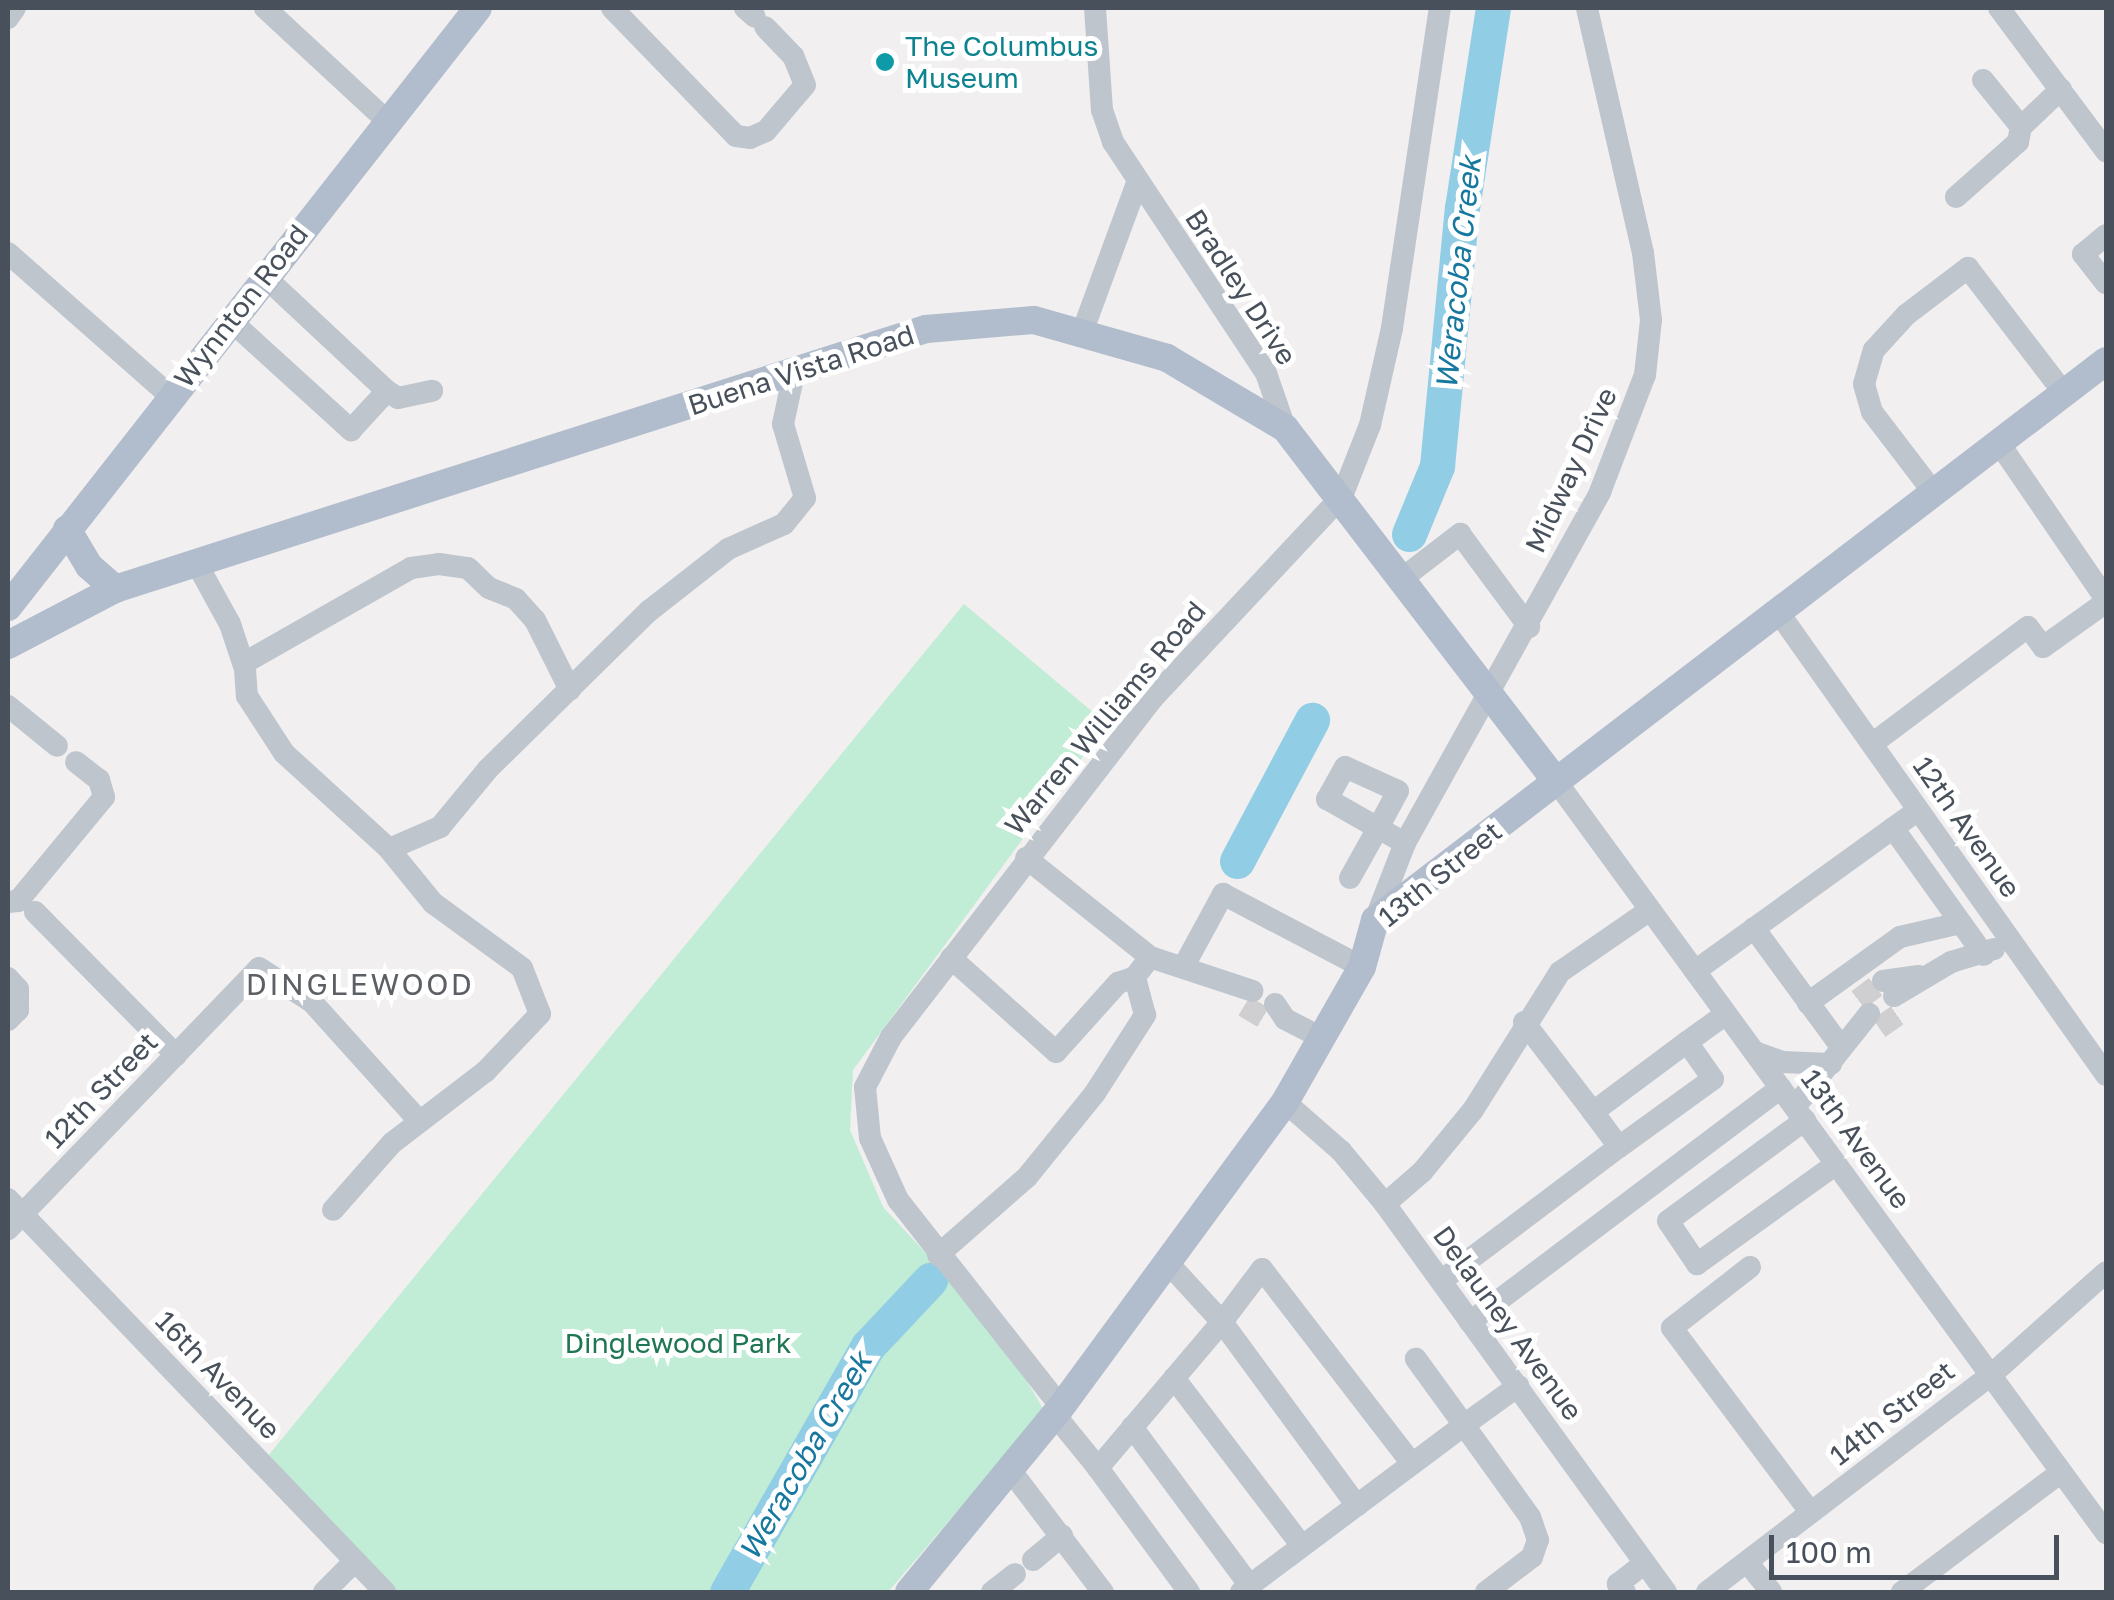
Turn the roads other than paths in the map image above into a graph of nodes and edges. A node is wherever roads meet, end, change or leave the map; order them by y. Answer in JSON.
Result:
{"nodes":[{"id":1,"x":15,"y":8,"type":"edge"},
{"id":2,"x":266,"y":8,"type":"edge"},
{"id":3,"x":478,"y":8,"type":"edge"},
{"id":4,"x":612,"y":8,"type":"edge"},
{"id":5,"x":1095,"y":8,"type":"edge"},
{"id":6,"x":1440,"y":8,"type":"edge"},
{"id":7,"x":1587,"y":8,"type":"edge"},
{"id":8,"x":1999,"y":8,"type":"edge"},
{"id":9,"x":755,"y":17,"type":"edge"},
{"id":10,"x":8,"y":18,"type":"edge"},
{"id":11,"x":1983,"y":80,"type":"dead end"},
{"id":12,"x":2060,"y":90,"type":"junction"},
{"id":13,"x":387,"y":120,"type":"junction"},
{"id":14,"x":2020,"y":127,"type":"junction"},
{"id":15,"x":2106,"y":151,"type":"edge"},
{"id":16,"x":1136,"y":183,"type":"junction"},
{"id":17,"x":1956,"y":196,"type":"dead end"},
{"id":18,"x":2106,"y":236,"type":"edge"},
{"id":19,"x":8,"y":253,"type":"edge"},
{"id":20,"x":264,"y":276,"type":"junction"},
{"id":21,"x":2106,"y":284,"type":"edge"},
{"id":22,"x":230,"y":320,"type":"junction"},
{"id":23,"x":1083,"y":330,"type":"junction"},
{"id":24,"x":2106,"y":362,"type":"edge"},
{"id":25,"x":794,"y":373,"type":"junction"},
{"id":26,"x":432,"y":391,"type":"dead end"},
{"id":27,"x":387,"y":392,"type":"junction"},
{"id":28,"x":2064,"y":393,"type":"junction"},
{"id":29,"x":170,"y":396,"type":"junction"},
{"id":30,"x":1285,"y":428,"type":"junction"},
{"id":31,"x":1998,"y":443,"type":"junction"},
{"id":32,"x":1934,"y":493,"type":"junction"},
{"id":33,"x":1342,"y":496,"type":"junction"},
{"id":34,"x":68,"y":529,"type":"junction"},
{"id":35,"x":196,"y":564,"type":"junction"},
{"id":36,"x":1404,"y":576,"type":"junction"},
{"id":37,"x":114,"y":590,"type":"junction"},
{"id":38,"x":2106,"y":601,"type":"edge"},
{"id":39,"x":9,"y":603,"type":"edge"},
{"id":40,"x":1779,"y":613,"type":"junction"},
{"id":41,"x":1529,"y":627,"type":"junction"},
{"id":42,"x":8,"y":645,"type":"edge"},
{"id":43,"x":244,"y":663,"type":"junction"},
{"id":44,"x":570,"y":690,"type":"junction"},
{"id":45,"x":1489,"y":696,"type":"junction"},
{"id":46,"x":9,"y":712,"type":"edge"},
{"id":47,"x":1872,"y":744,"type":"junction"},
{"id":48,"x":57,"y":746,"type":"dead end"},
{"id":49,"x":76,"y":762,"type":"dead end"},
{"id":50,"x":1556,"y":782,"type":"junction"},
{"id":51,"x":1398,"y":791,"type":"junction"},
{"id":52,"x":1427,"y":803,"type":"junction"},
{"id":53,"x":1918,"y":810,"type":"junction"},
{"id":54,"x":1378,"y":828,"type":"junction"},
{"id":55,"x":1893,"y":828,"type":"junction"},
{"id":56,"x":1405,"y":843,"type":"junction"},
{"id":57,"x":389,"y":849,"type":"junction"},
{"id":58,"x":1026,"y":858,"type":"junction"},
{"id":59,"x":1350,"y":878,"type":"dead end"},
{"id":60,"x":8,"y":902,"type":"edge"},
{"id":61,"x":1650,"y":910,"type":"junction"},
{"id":62,"x":34,"y":912,"type":"dead end"},
{"id":63,"x":1375,"y":920,"type":"junction"},
{"id":64,"x":1960,"y":923,"type":"junction"},
{"id":65,"x":1754,"y":928,"type":"junction"},
{"id":66,"x":2010,"y":940,"type":"junction"},
{"id":67,"x":1984,"y":955,"type":"junction"},
{"id":68,"x":1150,"y":957,"type":"junction"},
{"id":69,"x":951,"y":958,"type":"junction"},
{"id":70,"x":1185,"y":964,"type":"junction"},
{"id":71,"x":1362,"y":967,"type":"junction"},
{"id":72,"x":1695,"y":971,"type":"junction"},
{"id":73,"x":1922,"y":975,"type":"junction"},
{"id":74,"x":1135,"y":977,"type":"junction"},
{"id":75,"x":8,"y":978,"type":"edge"},
{"id":76,"x":1244,"y":996,"type":"tunnel mouth"},
{"id":77,"x":1808,"y":1003,"type":"junction"},
{"id":78,"x":1274,"y":1013,"type":"tunnel mouth"},
{"id":79,"x":1726,"y":1014,"type":"junction"},
{"id":80,"x":8,"y":1020,"type":"edge"},
{"id":81,"x":1524,"y":1022,"type":"junction"},
{"id":82,"x":1322,"y":1038,"type":"junction"},
{"id":83,"x":1686,"y":1042,"type":"junction"},
{"id":84,"x":1841,"y":1048,"type":"junction"},
{"id":85,"x":1755,"y":1052,"type":"junction"},
{"id":86,"x":176,"y":1055,"type":"junction"},
{"id":87,"x":2106,"y":1076,"type":"edge"},
{"id":88,"x":1285,"y":1102,"type":"junction"},
{"id":89,"x":1794,"y":1105,"type":"junction"},
{"id":90,"x":1593,"y":1112,"type":"junction"},
{"id":91,"x":418,"y":1120,"type":"junction"},
{"id":92,"x":1619,"y":1147,"type":"junction"},
{"id":93,"x":1836,"y":1164,"type":"junction"},
{"id":94,"x":1385,"y":1204,"type":"junction"},
{"id":95,"x":333,"y":1210,"type":"dead end"},
{"id":96,"x":12,"y":1214,"type":"edge"},
{"id":97,"x":938,"y":1255,"type":"junction"},
{"id":98,"x":1168,"y":1263,"type":"junction"},
{"id":99,"x":1750,"y":1267,"type":"dead end"},
{"id":100,"x":2106,"y":1272,"type":"edge"},
{"id":101,"x":1440,"y":1281,"type":"junction"},
{"id":102,"x":1222,"y":1322,"type":"junction"},
{"id":103,"x":1470,"y":1322,"type":"junction"},
{"id":104,"x":1416,"y":1359,"type":"dead end"},
{"id":105,"x":1991,"y":1375,"type":"junction"},
{"id":106,"x":1174,"y":1378,"type":"junction"},
{"id":107,"x":1518,"y":1386,"type":"junction"},
{"id":108,"x":1058,"y":1411,"type":"junction"},
{"id":109,"x":1464,"y":1425,"type":"junction"},
{"id":110,"x":1132,"y":1427,"type":"junction"},
{"id":111,"x":1412,"y":1464,"type":"junction"},
{"id":112,"x":1098,"y":1468,"type":"junction"},
{"id":113,"x":1011,"y":1470,"type":"junction"},
{"id":114,"x":2060,"y":1472,"type":"junction"},
{"id":115,"x":1357,"y":1506,"type":"junction"},
{"id":116,"x":1811,"y":1514,"type":"junction"},
{"id":117,"x":2106,"y":1534,"type":"edge"},
{"id":118,"x":1062,"y":1536,"type":"junction"},
{"id":119,"x":1302,"y":1546,"type":"junction"},
{"id":120,"x":355,"y":1561,"type":"junction"},
{"id":121,"x":1748,"y":1562,"type":"junction"},
{"id":122,"x":1645,"y":1563,"type":"junction"},
{"id":123,"x":1604,"y":1564,"type":"dead end"},
{"id":124,"x":1621,"y":1588,"type":"edge"},
{"id":125,"x":1245,"y":1589,"type":"edge"},
{"id":126,"x":324,"y":1592,"type":"edge"},
{"id":127,"x":385,"y":1592,"type":"edge"},
{"id":128,"x":908,"y":1592,"type":"edge"},
{"id":129,"x":992,"y":1592,"type":"edge"},
{"id":130,"x":1103,"y":1592,"type":"edge"},
{"id":131,"x":1188,"y":1592,"type":"edge"},
{"id":132,"x":1486,"y":1592,"type":"edge"},
{"id":133,"x":1666,"y":1592,"type":"edge"},
{"id":134,"x":1708,"y":1592,"type":"edge"},
{"id":135,"x":1771,"y":1592,"type":"edge"},
{"id":136,"x":1902,"y":1592,"type":"edge"}],
"edges":[{"from":1,"to":10,"type":"street"},
{"from":2,"to":13,"type":"street"},
{"from":3,"to":13,"type":"main road","name":"Wynnton Road"},
{"from":4,"to":9,"type":"street"},
{"from":5,"to":16,"type":"street","name":"Bradley Drive"},
{"from":6,"to":33,"type":"street","name":"Warren Williams Road"},
{"from":7,"to":41,"type":"street","name":"Midway Drive"},
{"from":8,"to":12,"type":"street"},
{"from":11,"to":14,"type":"street"},
{"from":12,"to":14,"type":"street"},
{"from":12,"to":15,"type":"street"},
{"from":13,"to":20,"type":"main road","name":"Wynnton Road"},
{"from":14,"to":17,"type":"street"},
{"from":16,"to":23,"type":"street"},
{"from":16,"to":30,"type":"street","name":"Bradley Drive"},
{"from":18,"to":21,"type":"street"},
{"from":19,"to":29,"type":"street"},
{"from":20,"to":22,"type":"main road","name":"Wynnton Road"},
{"from":20,"to":27,"type":"street"},
{"from":22,"to":27,"type":"street"},
{"from":22,"to":29,"type":"main road","name":"Wynnton Road"},
{"from":23,"to":25,"type":"main road","name":"Buena Vista Road"},
{"from":23,"to":30,"type":"main road","name":"Buena Vista Road"},
{"from":24,"to":28,"type":"main road","name":"13th Street"},
{"from":25,"to":35,"type":"main road","name":"Buena Vista Road"},
{"from":25,"to":44,"type":"street"},
{"from":26,"to":27,"type":"street"},
{"from":28,"to":31,"type":"main road","name":"13th Street"},
{"from":28,"to":32,"type":"street"},
{"from":29,"to":34,"type":"main road","name":"Wynnton Road"},
{"from":30,"to":33,"type":"main road","name":"Buena Vista Road"},
{"from":31,"to":32,"type":"main road","name":"13th Street"},
{"from":31,"to":38,"type":"street"},
{"from":32,"to":40,"type":"main road","name":"13th Street"},
{"from":33,"to":36,"type":"main road","name":"Buena Vista Road"},
{"from":33,"to":58,"type":"street","name":"Warren Williams Road"},
{"from":34,"to":37,"type":"main road"},
{"from":34,"to":39,"type":"main road","name":"Wynnton Road"},
{"from":35,"to":37,"type":"main road","name":"Buena Vista Road"},
{"from":35,"to":43,"type":"street"},
{"from":36,"to":41,"type":"street"},
{"from":36,"to":45,"type":"main road","name":"Buena Vista Road"},
{"from":37,"to":42,"type":"main road","name":"Buena Vista Road"},
{"from":38,"to":47,"type":"street"},
{"from":40,"to":47,"type":"street","name":"12th Avenue"},
{"from":40,"to":50,"type":"main road","name":"13th Street"},
{"from":41,"to":45,"type":"street","name":"Midway Drive"},
{"from":43,"to":44,"type":"street"},
{"from":43,"to":57,"type":"street"},
{"from":44,"to":57,"type":"street"},
{"from":45,"to":50,"type":"main road","name":"Buena Vista Road"},
{"from":45,"to":52,"type":"street","name":"Midway Drive"},
{"from":46,"to":48,"type":"street"},
{"from":47,"to":53,"type":"street","name":"12th Avenue"},
{"from":49,"to":60,"type":"street"},
{"from":50,"to":61,"type":"street","name":"13th Avenue"},
{"from":50,"to":63,"type":"main road","name":"13th Street"},
{"from":51,"to":52,"type":"street"},
{"from":51,"to":54,"type":"street"},
{"from":51,"to":54,"type":"street"},
{"from":52,"to":56,"type":"street","name":"Midway Drive"},
{"from":53,"to":55,"type":"street"},
{"from":53,"to":66,"type":"street","name":"12th Avenue"},
{"from":54,"to":56,"type":"street"},
{"from":54,"to":59,"type":"street"},
{"from":55,"to":64,"type":"street"},
{"from":55,"to":65,"type":"street"},
{"from":56,"to":63,"type":"street","name":"Midway Drive"},
{"from":57,"to":91,"type":"street"},
{"from":58,"to":68,"type":"street"},
{"from":58,"to":69,"type":"street","name":"Warren Williams Road"},
{"from":61,"to":72,"type":"street","name":"13th Avenue"},
{"from":61,"to":81,"type":"street"},
{"from":62,"to":86,"type":"street"},
{"from":63,"to":71,"type":"main road","name":"13th Street"},
{"from":64,"to":67,"type":"street"},
{"from":64,"to":77,"type":"street"},
{"from":65,"to":72,"type":"street"},
{"from":65,"to":77,"type":"street"},
{"from":66,"to":67,"type":"street"},
{"from":66,"to":87,"type":"street","name":"12th Avenue"},
{"from":67,"to":73,"type":"street"},
{"from":68,"to":70,"type":"street"},
{"from":68,"to":74,"type":"street"},
{"from":69,"to":74,"type":"street"},
{"from":69,"to":97,"type":"street","name":"Warren Williams Road"},
{"from":70,"to":71,"type":"street"},
{"from":70,"to":76,"type":"street"},
{"from":71,"to":82,"type":"main road","name":"13th Street"},
{"from":72,"to":79,"type":"street","name":"13th Avenue"},
{"from":73,"to":73,"type":"street"},
{"from":74,"to":97,"type":"street"},
{"from":75,"to":80,"type":"street"},
{"from":77,"to":84,"type":"street"},
{"from":78,"to":82,"type":"street"},
{"from":79,"to":83,"type":"street"},
{"from":79,"to":85,"type":"street","name":"13th Avenue"},
{"from":81,"to":90,"type":"street"},
{"from":81,"to":94,"type":"street"},
{"from":82,"to":88,"type":"main road","name":"13th Street"},
{"from":83,"to":90,"type":"street"},
{"from":83,"to":92,"type":"street"},
{"from":84,"to":84,"type":"street"},
{"from":84,"to":85,"type":"street"},
{"from":84,"to":89,"type":"street"},
{"from":85,"to":89,"type":"street","name":"13th Avenue"},
{"from":86,"to":91,"type":"street","name":"12th Street"},
{"from":86,"to":96,"type":"street","name":"12th Street"},
{"from":88,"to":94,"type":"street","name":"Delauney Avenue"},
{"from":88,"to":98,"type":"main road","name":"13th Street"},
{"from":89,"to":93,"type":"street","name":"13th Avenue"},
{"from":89,"to":93,"type":"street"},
{"from":89,"to":103,"type":"street"},
{"from":90,"to":92,"type":"street"},
{"from":91,"to":95,"type":"street"},
{"from":92,"to":101,"type":"street"},
{"from":93,"to":105,"type":"street","name":"13th Avenue"},
{"from":94,"to":101,"type":"street","name":"Delauney Avenue"},
{"from":96,"to":120,"type":"street","name":"16th Avenue"},
{"from":97,"to":108,"type":"street","name":"Warren Williams Road"},
{"from":98,"to":102,"type":"street"},
{"from":98,"to":108,"type":"main road","name":"13th Street"},
{"from":99,"to":116,"type":"street"},
{"from":100,"to":105,"type":"street","name":"14th Street"},
{"from":101,"to":103,"type":"street","name":"Delauney Avenue"},
{"from":102,"to":106,"type":"street"},
{"from":102,"to":111,"type":"street"},
{"from":102,"to":115,"type":"street"},
{"from":103,"to":107,"type":"street","name":"Delauney Avenue"},
{"from":104,"to":109,"type":"street"},
{"from":105,"to":114,"type":"street","name":"13th Avenue"},
{"from":105,"to":116,"type":"street","name":"14th Street"},
{"from":106,"to":110,"type":"street"},
{"from":106,"to":119,"type":"street"},
{"from":107,"to":109,"type":"street"},
{"from":107,"to":122,"type":"street","name":"Delauney Avenue"},
{"from":108,"to":112,"type":"street","name":"Warren Williams Road"},
{"from":108,"to":113,"type":"main road","name":"13th Street"},
{"from":109,"to":111,"type":"street"},
{"from":109,"to":132,"type":"street"},
{"from":110,"to":112,"type":"street"},
{"from":110,"to":125,"type":"street"},
{"from":111,"to":115,"type":"street"},
{"from":112,"to":131,"type":"street","name":"Warren Williams Road"},
{"from":113,"to":118,"type":"street"},
{"from":113,"to":128,"type":"main road","name":"13th Street"},
{"from":114,"to":117,"type":"street","name":"13th Avenue"},
{"from":114,"to":136,"type":"street"},
{"from":115,"to":119,"type":"street"},
{"from":116,"to":121,"type":"street","name":"14th Street"},
{"from":118,"to":129,"type":"street"},
{"from":118,"to":130,"type":"street"},
{"from":119,"to":125,"type":"street"},
{"from":120,"to":126,"type":"street"},
{"from":120,"to":127,"type":"street","name":"16th Avenue"},
{"from":121,"to":134,"type":"street","name":"14th Street"},
{"from":121,"to":135,"type":"street"},
{"from":122,"to":124,"type":"street"},
{"from":122,"to":133,"type":"street","name":"Delauney Avenue"},
{"from":123,"to":124,"type":"street"}]}
